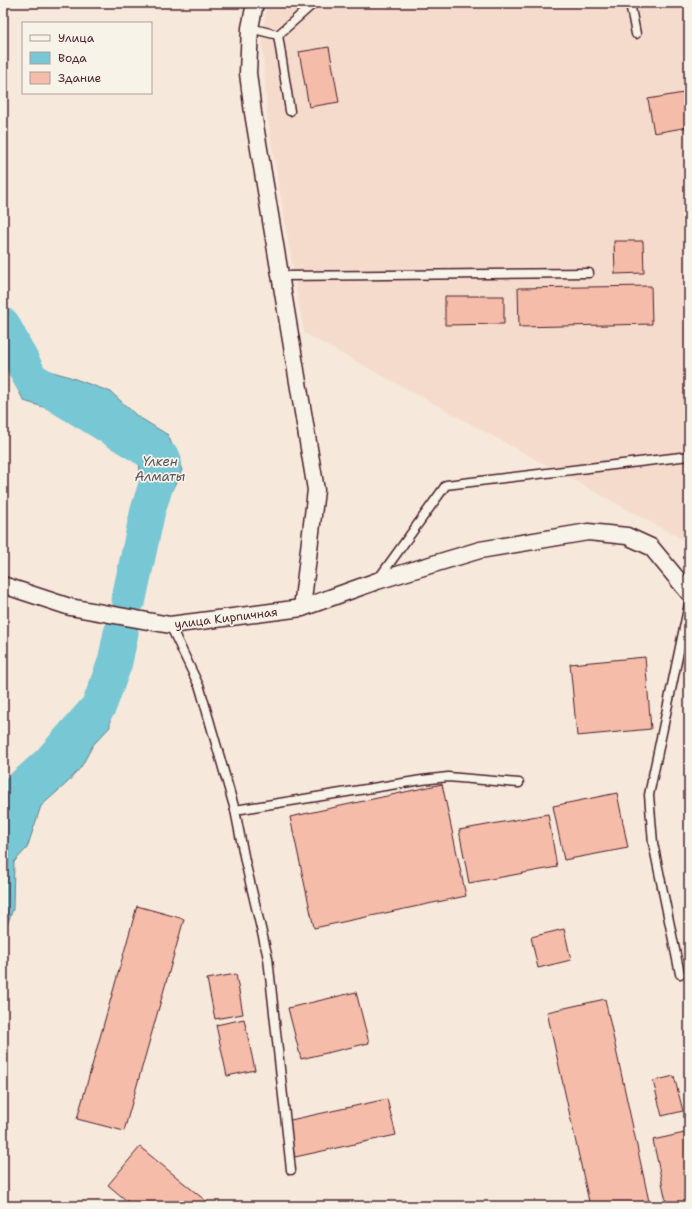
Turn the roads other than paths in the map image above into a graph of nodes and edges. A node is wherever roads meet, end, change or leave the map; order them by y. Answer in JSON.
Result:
{"nodes":[{"id":1,"x":255,"y":3,"type":"edge"},
{"id":2,"x":314,"y":3,"type":"edge"},
{"id":3,"x":630,"y":3,"type":"edge"},
{"id":4,"x":250,"y":28,"type":"junction"},
{"id":5,"x":636,"y":34,"type":"dead end"},
{"id":6,"x":278,"y":35,"type":"junction"},
{"id":7,"x":290,"y":111,"type":"dead end"},
{"id":8,"x":589,"y":273,"type":"dead end"},
{"id":9,"x":280,"y":276,"type":"junction"},
{"id":10,"x":689,"y":456,"type":"edge"},
{"id":11,"x":377,"y":581,"type":"junction"},
{"id":12,"x":3,"y":585,"type":"edge"},
{"id":13,"x":689,"y":594,"type":"edge"},
{"id":14,"x":689,"y":604,"type":"edge"},
{"id":15,"x":302,"y":608,"type":"junction"},
{"id":16,"x":170,"y":625,"type":"junction"},
{"id":17,"x":519,"y":783,"type":"dead end"},
{"id":18,"x":235,"y":810,"type":"junction"},
{"id":19,"x":680,"y":974,"type":"dead end"},
{"id":20,"x":291,"y":1170,"type":"dead end"}],
"edges":[{"from":1,"to":4,"type":"street"},
{"from":2,"to":6,"type":"lane"},
{"from":3,"to":5,"type":"lane"},
{"from":4,"to":6,"type":"lane"},
{"from":4,"to":9,"type":"street"},
{"from":6,"to":7,"type":"lane"},
{"from":8,"to":9,"type":"lane"},
{"from":9,"to":15,"type":"street"},
{"from":10,"to":11,"type":"lane"},
{"from":11,"to":13,"type":"street","name":"улица Кирпичная"},
{"from":11,"to":15,"type":"street","name":"улица Кирпичная"},
{"from":12,"to":16,"type":"street","name":"улица Кирпичная"},
{"from":14,"to":19,"type":"lane"},
{"from":15,"to":16,"type":"street","name":"улица Кирпичная"},
{"from":16,"to":18,"type":"lane"},
{"from":17,"to":18,"type":"lane"},
{"from":18,"to":20,"type":"lane"}]}
